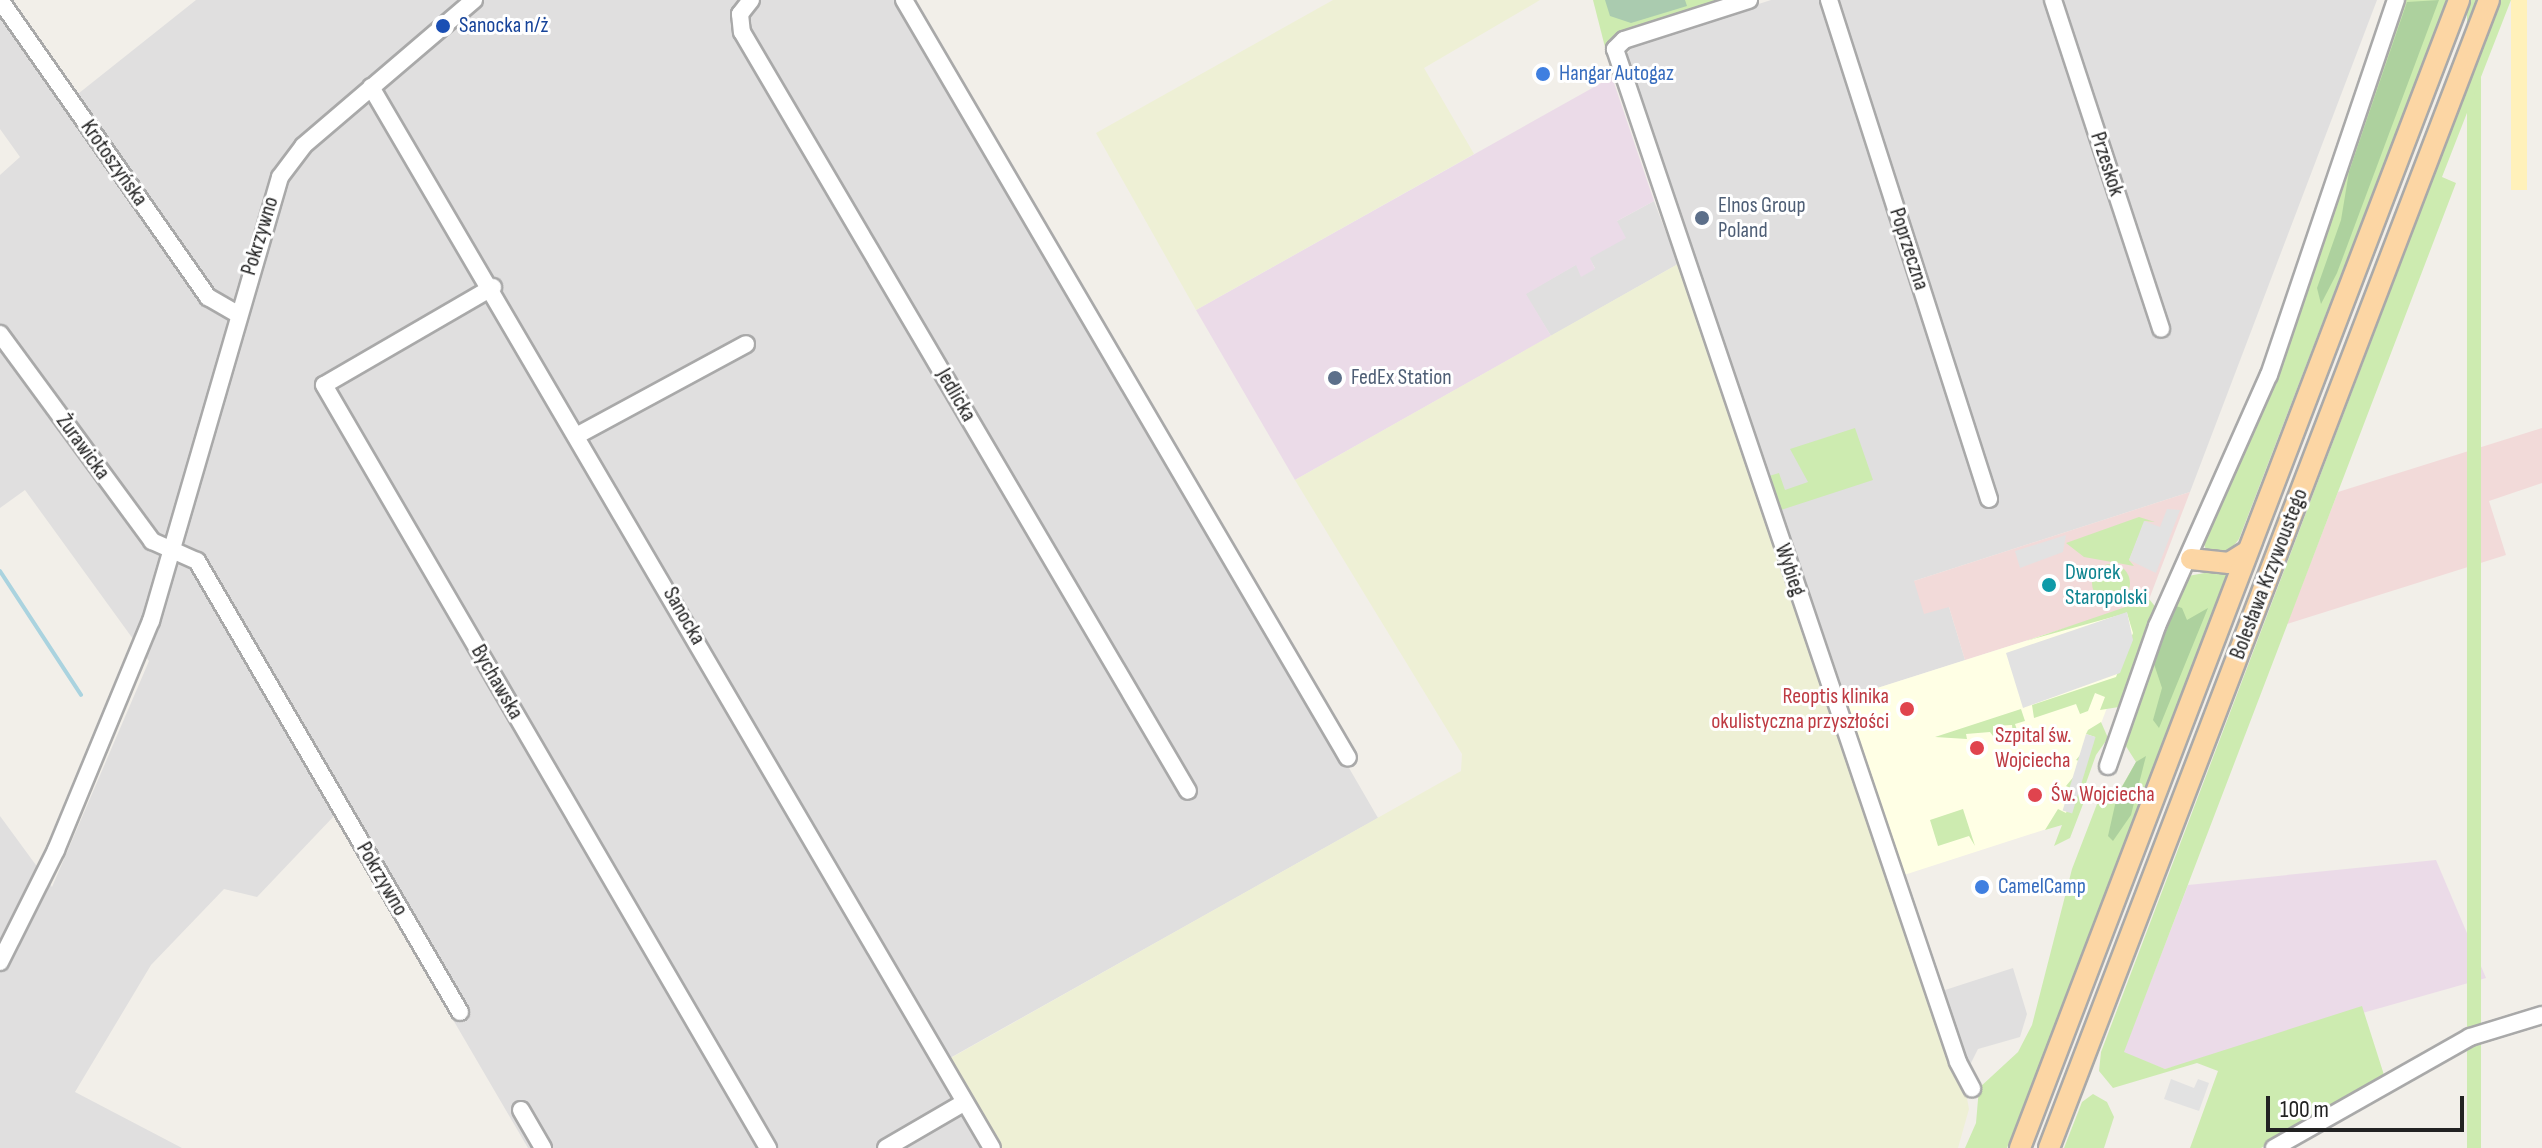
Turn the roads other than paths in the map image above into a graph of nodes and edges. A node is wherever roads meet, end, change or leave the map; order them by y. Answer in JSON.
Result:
{"nodes":[{"id":1,"x":0,"y":0,"type":"edge"},
{"id":2,"x":474,"y":0,"type":"edge"},
{"id":3,"x":751,"y":0,"type":"edge"},
{"id":4,"x":904,"y":0,"type":"edge"},
{"id":5,"x":1749,"y":0,"type":"edge"},
{"id":6,"x":1829,"y":0,"type":"edge"},
{"id":7,"x":2053,"y":0,"type":"edge"},
{"id":8,"x":2396,"y":0,"type":"edge"},
{"id":9,"x":2459,"y":0,"type":"edge"},
{"id":10,"x":2489,"y":0,"type":"edge"},
{"id":11,"x":371,"y":87,"type":"junction"},
{"id":12,"x":493,"y":287,"type":"junction"},
{"id":13,"x":238,"y":314,"type":"junction"},
{"id":14,"x":2161,"y":329,"type":"dead end"},
{"id":15,"x":0,"y":334,"type":"edge"},
{"id":16,"x":746,"y":344,"type":"dead end"},
{"id":17,"x":578,"y":435,"type":"junction"},
{"id":18,"x":1989,"y":499,"type":"dead end"},
{"id":19,"x":173,"y":551,"type":"junction"},
{"id":20,"x":2248,"y":551,"type":"junction"},
{"id":21,"x":2191,"y":559,"type":"junction"},
{"id":22,"x":1348,"y":758,"type":"dead end"},
{"id":23,"x":2108,"y":766,"type":"dead end"},
{"id":24,"x":1188,"y":791,"type":"dead end"},
{"id":25,"x":0,"y":962,"type":"edge"},
{"id":26,"x":460,"y":1012,"type":"dead end"},
{"id":27,"x":2542,"y":1015,"type":"edge"},
{"id":28,"x":1972,"y":1088,"type":"dead end"},
{"id":29,"x":965,"y":1102,"type":"junction"},
{"id":30,"x":521,"y":1110,"type":"dead end"},
{"id":31,"x":543,"y":1148,"type":"edge"},
{"id":32,"x":768,"y":1148,"type":"edge"},
{"id":33,"x":886,"y":1148,"type":"edge"},
{"id":34,"x":992,"y":1148,"type":"edge"},
{"id":35,"x":2020,"y":1148,"type":"edge"},
{"id":36,"x":2049,"y":1148,"type":"edge"},
{"id":37,"x":2274,"y":1148,"type":"edge"}],
"edges":[{"from":1,"to":13,"type":"street","name":"Krotoszyńska"},
{"from":2,"to":11,"type":"street","name":"Pokrzywno"},
{"from":3,"to":24,"type":"street","name":"Jedlicka"},
{"from":4,"to":22,"type":"street"},
{"from":5,"to":28,"type":"street","name":"Wybieg"},
{"from":6,"to":18,"type":"street","name":"Poprzeczna"},
{"from":7,"to":14,"type":"street","name":"Przeskok"},
{"from":8,"to":21,"type":"street"},
{"from":9,"to":20,"type":"main road","name":"Bolesława Krzywoustego"},
{"from":10,"to":36,"type":"main road","name":"Bolesława Krzywoustego"},
{"from":11,"to":12,"type":"street","name":"Sanocka"},
{"from":11,"to":13,"type":"street","name":"Pokrzywno"},
{"from":12,"to":17,"type":"street","name":"Sanocka"},
{"from":12,"to":32,"type":"street","name":"Bychawska"},
{"from":13,"to":19,"type":"street","name":"Pokrzywno"},
{"from":15,"to":19,"type":"street","name":"Żurawicka"},
{"from":16,"to":17,"type":"street"},
{"from":17,"to":29,"type":"street","name":"Sanocka"},
{"from":19,"to":25,"type":"street","name":"Pokrzywno"},
{"from":19,"to":26,"type":"street","name":"Pokrzywno"},
{"from":20,"to":21,"type":"main road"},
{"from":20,"to":35,"type":"main road","name":"Bolesława Krzywoustego"},
{"from":21,"to":23,"type":"street"},
{"from":27,"to":37,"type":"street"},
{"from":29,"to":33,"type":"street"},
{"from":29,"to":34,"type":"street","name":"Sanocka"},
{"from":30,"to":31,"type":"street"}]}
